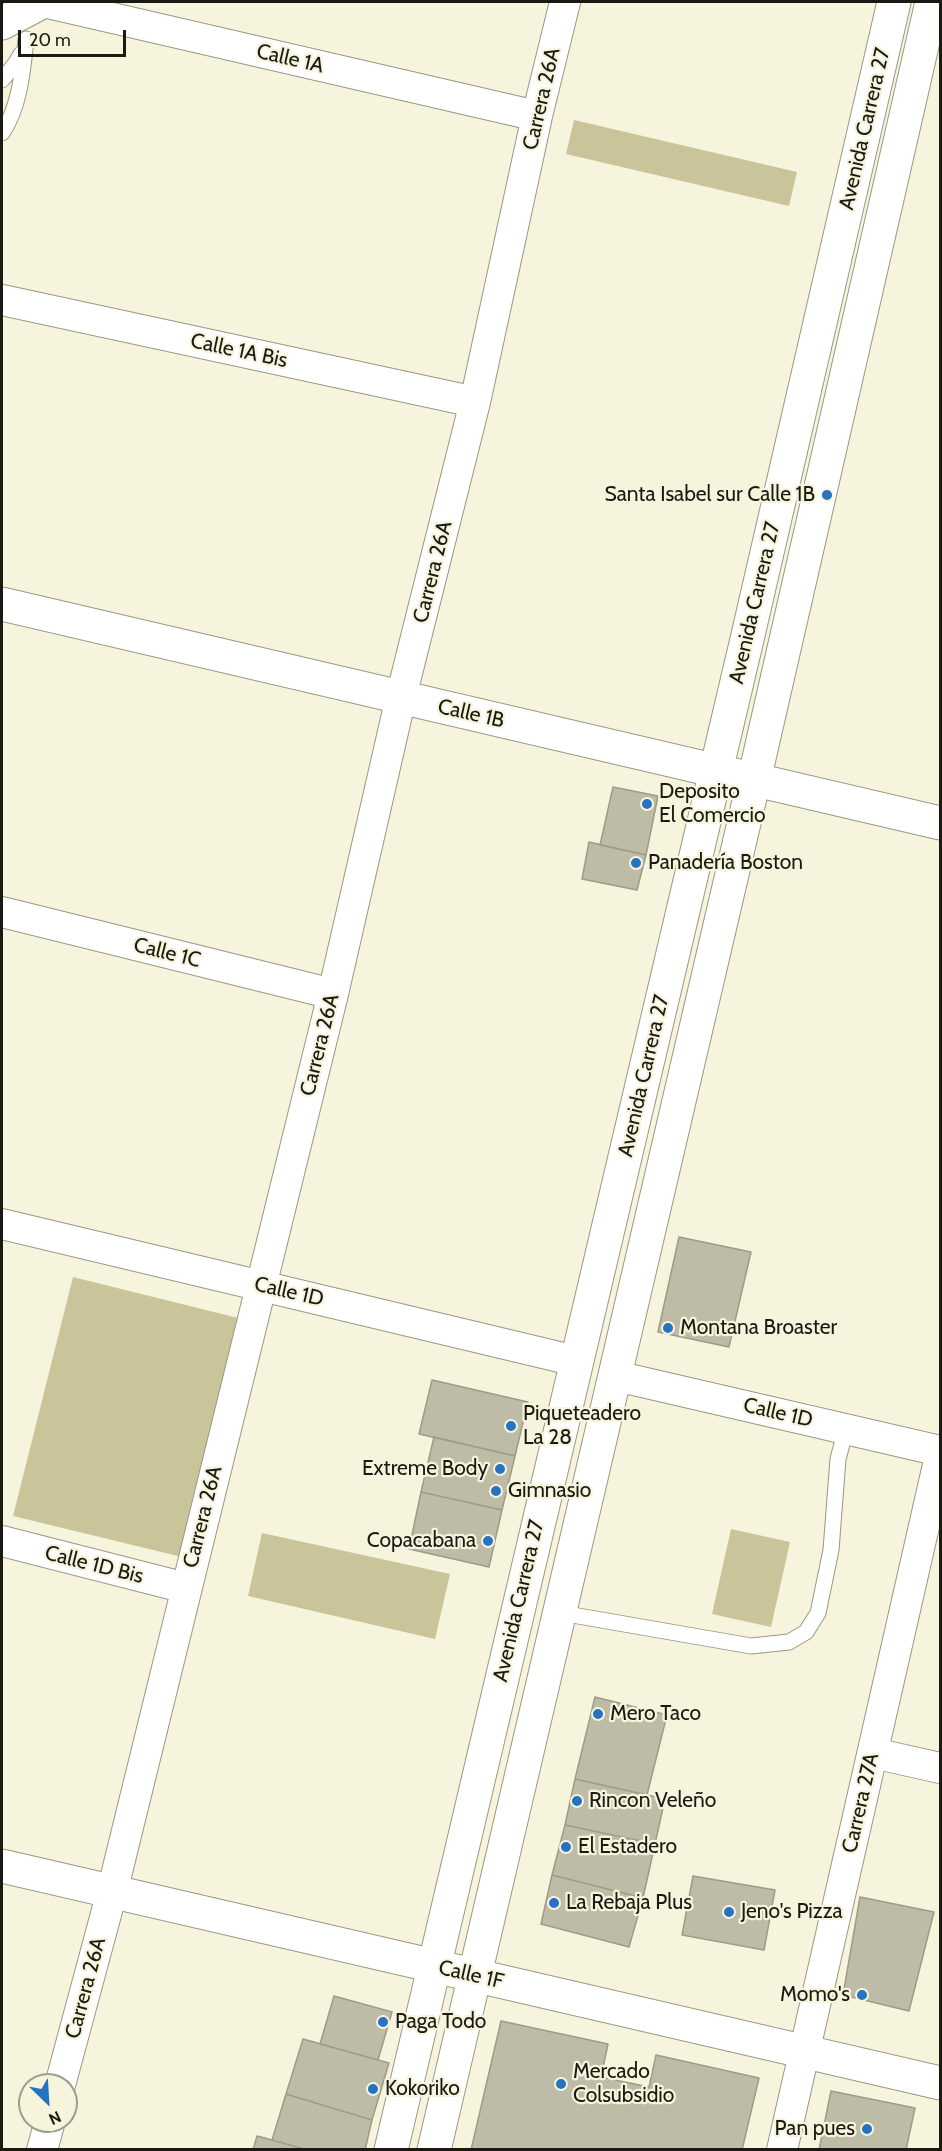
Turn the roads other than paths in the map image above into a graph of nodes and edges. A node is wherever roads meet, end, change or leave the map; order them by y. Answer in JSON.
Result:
{"nodes":[{"id":1,"x":565,"y":2,"type":"edge"},
{"id":2,"x":894,"y":2,"type":"edge"},
{"id":3,"x":932,"y":2,"type":"edge"},
{"id":4,"x":28,"y":15,"type":"edge"},
{"id":5,"x":2,"y":80,"type":"edge"},
{"id":6,"x":537,"y":116,"type":"junction"},
{"id":7,"x":2,"y":133,"type":"edge"},
{"id":8,"x":2,"y":300,"type":"edge"},
{"id":9,"x":475,"y":402,"type":"junction"},
{"id":10,"x":2,"y":604,"type":"edge"},
{"id":11,"x":401,"y":697,"type":"junction"},
{"id":12,"x":716,"y":771,"type":"junction"},
{"id":13,"x":754,"y":780,"type":"junction"},
{"id":14,"x":940,"y":823,"type":"edge"},
{"id":15,"x":2,"y":912,"type":"edge"},
{"id":16,"x":333,"y":994,"type":"junction"},
{"id":17,"x":2,"y":1224,"type":"edge"},
{"id":18,"x":261,"y":1285,"type":"junction"},
{"id":19,"x":576,"y":1361,"type":"junction"},
{"id":20,"x":616,"y":1376,"type":"junction"},
{"id":21,"x":846,"y":1429,"type":"junction"},
{"id":22,"x":940,"y":1451,"type":"edge"},
{"id":23,"x":940,"y":1456,"type":"edge"},
{"id":24,"x":2,"y":1541,"type":"edge"},
{"id":25,"x":186,"y":1588,"type":"junction"},
{"id":26,"x":561,"y":1613,"type":"junction"},
{"id":27,"x":873,"y":1752,"type":"junction"},
{"id":28,"x":940,"y":1768,"type":"edge"},
{"id":29,"x":2,"y":1866,"type":"edge"},
{"id":30,"x":112,"y":1892,"type":"junction"},
{"id":31,"x":433,"y":1967,"type":"junction"},
{"id":32,"x":475,"y":1976,"type":"junction"},
{"id":33,"x":804,"y":2052,"type":"junction"},
{"id":34,"x":63,"y":2073,"type":"edge"},
{"id":35,"x":940,"y":2083,"type":"edge"},
{"id":36,"x":47,"y":2133,"type":"edge"},
{"id":37,"x":42,"y":2150,"type":"edge"},
{"id":38,"x":391,"y":2150,"type":"edge"},
{"id":39,"x":434,"y":2150,"type":"edge"},
{"id":40,"x":782,"y":2150,"type":"edge"}],
"edges":[{"from":1,"to":6,"type":"street","name":"Carrera 26A"},
{"from":2,"to":12,"type":"main road","name":"Avenida Carrera 27"},
{"from":3,"to":13,"type":"main road","name":"Avenida Carrera 27"},
{"from":4,"to":5,"type":"lane"},
{"from":4,"to":6,"type":"street","name":"Calle 1A"},
{"from":4,"to":7,"type":"lane"},
{"from":6,"to":9,"type":"street","name":"Carrera 26A"},
{"from":8,"to":9,"type":"street","name":"Calle 1A Bis"},
{"from":9,"to":11,"type":"street","name":"Carrera 26A"},
{"from":10,"to":11,"type":"main road","name":"Calle 1B"},
{"from":11,"to":12,"type":"main road","name":"Calle 1B"},
{"from":11,"to":16,"type":"street","name":"Carrera 26A"},
{"from":12,"to":13,"type":"main road","name":"Calle 1B"},
{"from":12,"to":19,"type":"main road","name":"Avenida Carrera 27"},
{"from":13,"to":14,"type":"main road","name":"Calle 1B"},
{"from":13,"to":20,"type":"main road","name":"Avenida Carrera 27"},
{"from":15,"to":16,"type":"street","name":"Calle 1C"},
{"from":16,"to":18,"type":"street","name":"Carrera 26A"},
{"from":17,"to":18,"type":"street","name":"Calle 1D"},
{"from":18,"to":19,"type":"street","name":"Calle 1D"},
{"from":18,"to":25,"type":"street","name":"Carrera 26A"},
{"from":19,"to":31,"type":"main road","name":"Avenida Carrera 27"},
{"from":20,"to":21,"type":"street","name":"Calle 1D"},
{"from":20,"to":26,"type":"main road","name":"Avenida Carrera 27"},
{"from":21,"to":22,"type":"street","name":"Calle 1D"},
{"from":21,"to":26,"type":"lane"},
{"from":23,"to":27,"type":"street","name":"Carrera 27A"},
{"from":24,"to":25,"type":"street","name":"Calle 1D Bis"},
{"from":25,"to":30,"type":"street","name":"Carrera 26A"},
{"from":26,"to":32,"type":"main road","name":"Avenida Carrera 27"},
{"from":27,"to":28,"type":"street"},
{"from":27,"to":33,"type":"street","name":"Carrera 27A"},
{"from":29,"to":30,"type":"main road","name":"Calle 1F"},
{"from":30,"to":31,"type":"main road","name":"Calle 1F"},
{"from":30,"to":34,"type":"street","name":"Carrera 26A"},
{"from":31,"to":32,"type":"main road","name":"Calle 1F"},
{"from":31,"to":38,"type":"main road","name":"Avenida Carrera 27"},
{"from":32,"to":33,"type":"main road","name":"Calle 1F"},
{"from":32,"to":39,"type":"main road","name":"Avenida Carrera 27"},
{"from":33,"to":35,"type":"main road","name":"Calle 1F"},
{"from":33,"to":40,"type":"street","name":"Carrera 27A"},
{"from":36,"to":37,"type":"street"}]}
